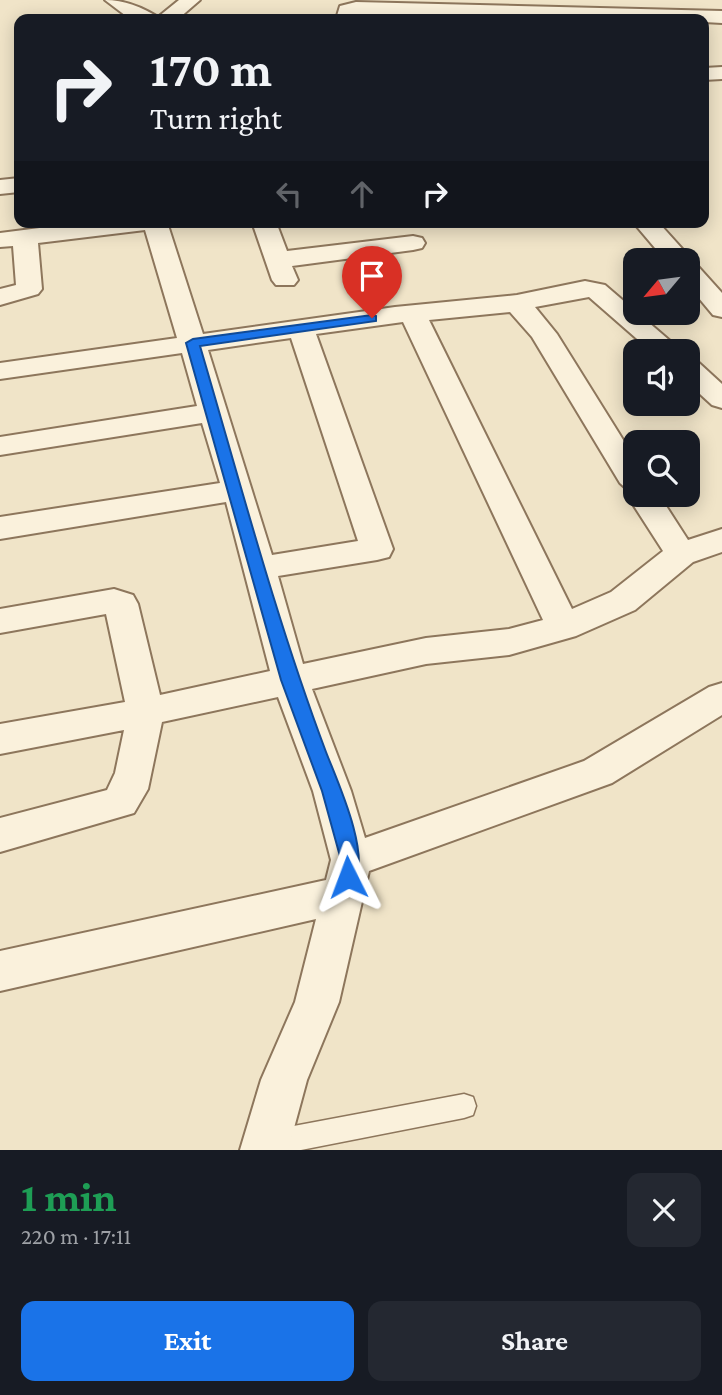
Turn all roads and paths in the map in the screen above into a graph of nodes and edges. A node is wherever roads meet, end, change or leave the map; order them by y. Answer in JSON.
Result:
{"nodes":[{"id":1,"x":114,"y":0,"type":"edge"},
{"id":2,"x":191,"y":0,"type":"edge"},
{"id":3,"x":353,"y":9,"type":"edge"},
{"id":4,"x":132,"y":14,"type":"edge"},
{"id":5,"x":173,"y":14,"type":"edge"},
{"id":6,"x":421,"y":14,"type":"edge"},
{"id":7,"x":101,"y":228,"type":"edge"},
{"id":8,"x":154,"y":228,"type":"edge"},
{"id":9,"x":266,"y":228,"type":"edge"},
{"id":10,"x":650,"y":228,"type":"edge"},
{"id":11,"x":25,"y":237,"type":"junction"},
{"id":12,"x":0,"y":240,"type":"edge"},
{"id":13,"x":413,"y":243,"type":"dead end"},
{"id":14,"x":669,"y":248,"type":"edge"},
{"id":15,"x":700,"y":267,"type":"edge"},
{"id":16,"x":722,"y":267,"type":"edge"},
{"id":17,"x":700,"y":283,"type":"edge"},
{"id":18,"x":0,"y":297,"type":"edge"},
{"id":19,"x":517,"y":303,"type":"junction"},
{"id":20,"x":722,"y":309,"type":"edge"},
{"id":21,"x":412,"y":313,"type":"junction"},
{"id":22,"x":301,"y":329,"type":"junction"},
{"id":23,"x":654,"y":339,"type":"edge"},
{"id":24,"x":193,"y":343,"type":"junction"},
{"id":25,"x":0,"y":371,"type":"edge"},
{"id":26,"x":700,"y":380,"type":"edge"},
{"id":27,"x":722,"y":399,"type":"edge"},
{"id":28,"x":214,"y":412,"type":"junction"},
{"id":29,"x":0,"y":446,"type":"edge"},
{"id":30,"x":623,"y":464,"type":"edge"},
{"id":31,"x":238,"y":490,"type":"junction"},
{"id":32,"x":651,"y":507,"type":"edge"},
{"id":33,"x":0,"y":528,"type":"edge"},
{"id":34,"x":722,"y":540,"type":"edge"},
{"id":35,"x":681,"y":554,"type":"junction"},
{"id":36,"x":259,"y":568,"type":"junction"},
{"id":37,"x":0,"y":621,"type":"edge"},
{"id":38,"x":564,"y":627,"type":"junction"},
{"id":39,"x":290,"y":680,"type":"junction"},
{"id":40,"x":722,"y":697,"type":"edge"},
{"id":41,"x":146,"y":712,"type":"junction"},
{"id":42,"x":0,"y":739,"type":"edge"},
{"id":43,"x":0,"y":835,"type":"edge"},
{"id":44,"x":348,"y":877,"type":"junction"},
{"id":45,"x":0,"y":971,"type":"edge"},
{"id":46,"x":464,"y":1106,"type":"dead end"},
{"id":47,"x":256,"y":1148,"type":"edge"}],
"edges":[{"from":1,"to":4,"type":"street"},
{"from":2,"to":5,"type":"street"},
{"from":3,"to":6,"type":"street"},
{"from":7,"to":11,"type":"street"},
{"from":8,"to":24,"type":"street"},
{"from":9,"to":13,"type":"street"},
{"from":10,"to":14,"type":"street"},
{"from":11,"to":12,"type":"street"},
{"from":11,"to":18,"type":"street"},
{"from":15,"to":16,"type":"street"},
{"from":17,"to":20,"type":"street"},
{"from":19,"to":21,"type":"street"},
{"from":19,"to":23,"type":"street"},
{"from":19,"to":30,"type":"street"},
{"from":21,"to":22,"type":"street"},
{"from":21,"to":38,"type":"street"},
{"from":22,"to":24,"type":"street"},
{"from":22,"to":36,"type":"street"},
{"from":24,"to":25,"type":"street"},
{"from":24,"to":28,"type":"street"},
{"from":26,"to":27,"type":"street"},
{"from":28,"to":29,"type":"street"},
{"from":28,"to":31,"type":"street"},
{"from":31,"to":33,"type":"street"},
{"from":31,"to":36,"type":"street"},
{"from":32,"to":35,"type":"street"},
{"from":34,"to":35,"type":"street"},
{"from":35,"to":38,"type":"street"},
{"from":36,"to":39,"type":"street"},
{"from":37,"to":41,"type":"street"},
{"from":38,"to":39,"type":"street"},
{"from":39,"to":41,"type":"street"},
{"from":39,"to":44,"type":"street"},
{"from":40,"to":44,"type":"street"},
{"from":41,"to":42,"type":"street"},
{"from":41,"to":43,"type":"street"},
{"from":44,"to":45,"type":"street"},
{"from":44,"to":47,"type":"street"},
{"from":46,"to":47,"type":"lane"}]}
